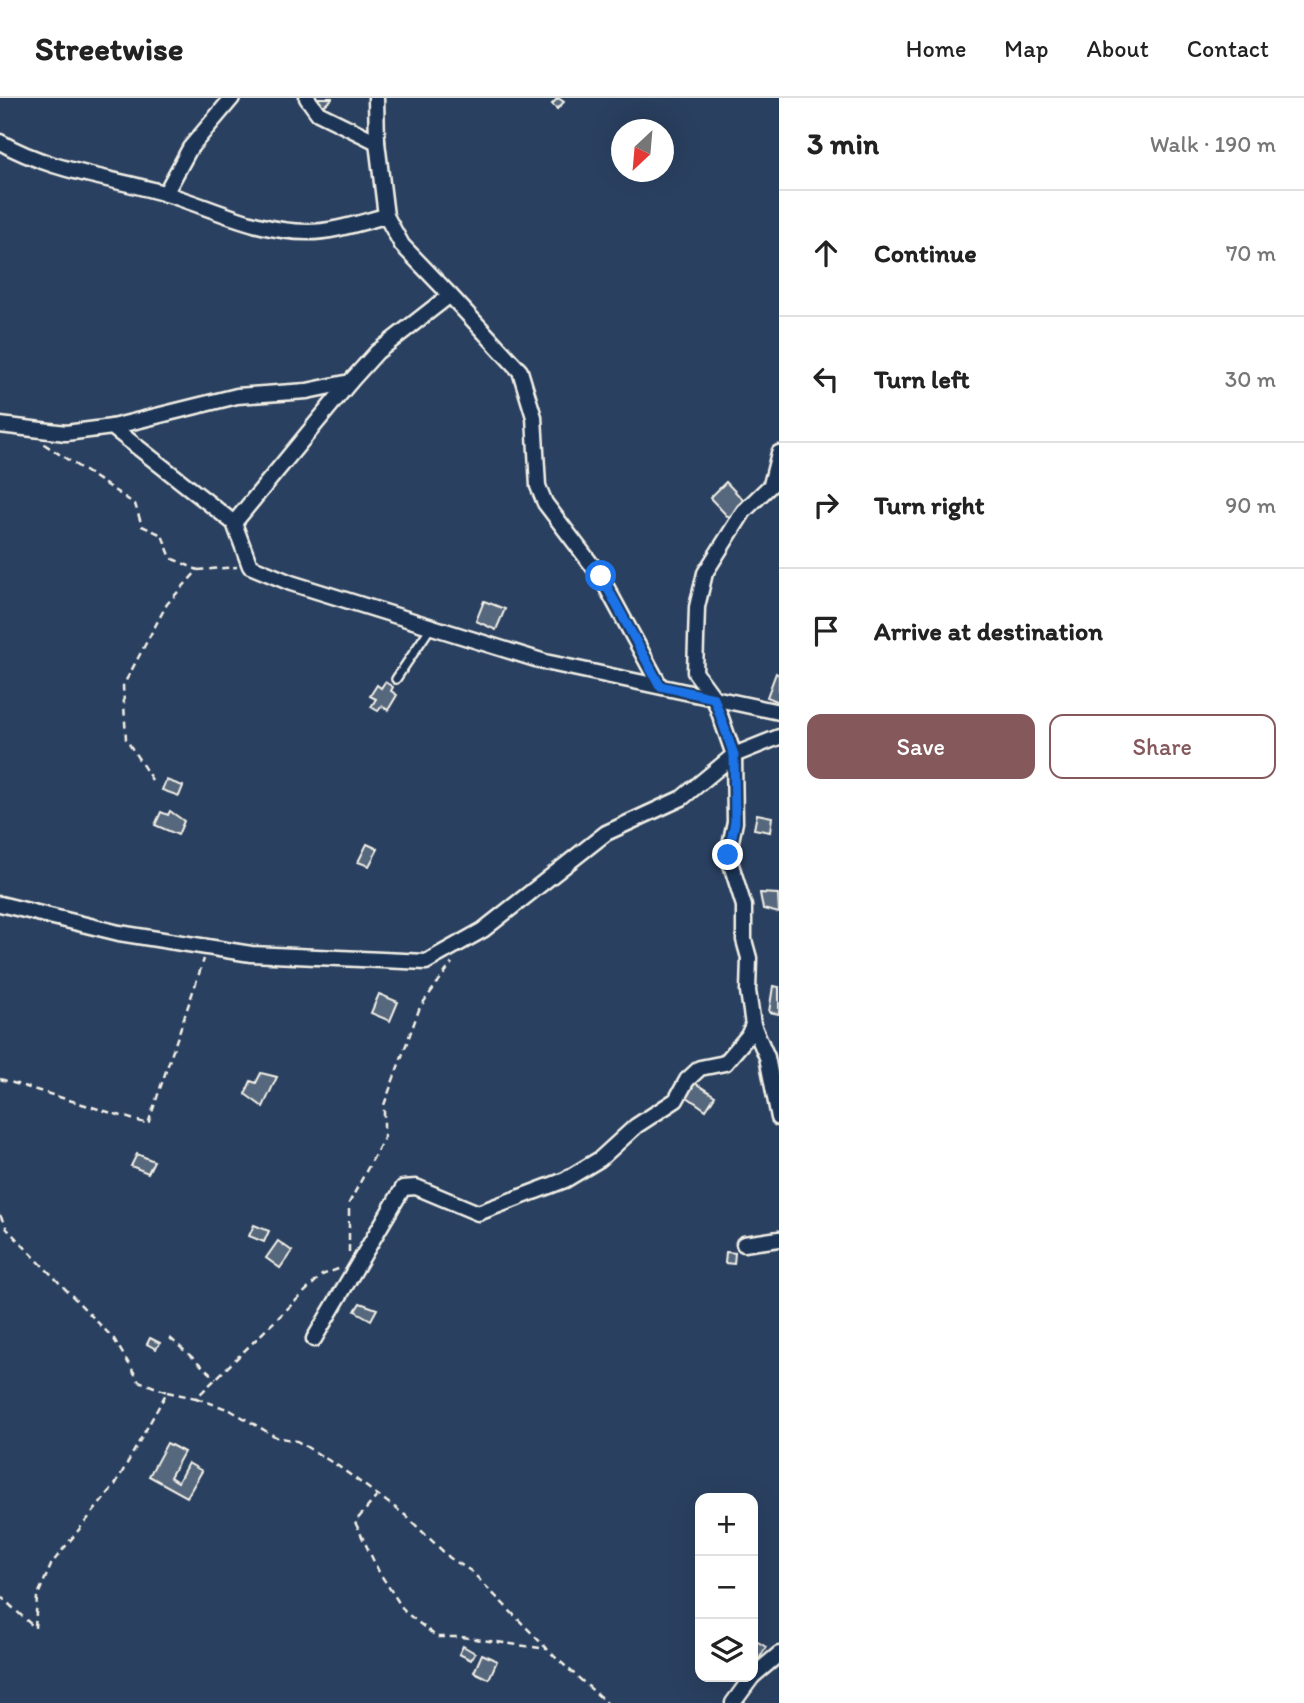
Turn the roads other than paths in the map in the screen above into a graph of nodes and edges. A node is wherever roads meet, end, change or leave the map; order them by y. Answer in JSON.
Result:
{"nodes":[{"id":1,"x":232,"y":98,"type":"edge"},
{"id":2,"x":307,"y":98,"type":"edge"},
{"id":3,"x":376,"y":98,"type":"edge"},
{"id":4,"x":0,"y":142,"type":"edge"},
{"id":5,"x":377,"y":142,"type":"junction"},
{"id":6,"x":165,"y":194,"type":"junction"},
{"id":7,"x":386,"y":216,"type":"junction"},
{"id":8,"x":450,"y":295,"type":"junction"},
{"id":9,"x":350,"y":382,"type":"junction"},
{"id":10,"x":0,"y":425,"type":"edge"},
{"id":11,"x":113,"y":426,"type":"junction"},
{"id":12,"x":779,"y":453,"type":"edge"},
{"id":13,"x":234,"y":523,"type":"junction"},
{"id":14,"x":432,"y":627,"type":"junction"},
{"id":15,"x":396,"y":679,"type":"dead end"},
{"id":16,"x":660,"y":686,"type":"junction"},
{"id":17,"x":714,"y":698,"type":"junction"},
{"id":18,"x":779,"y":712,"type":"edge"},
{"id":19,"x":779,"y":737,"type":"edge"},
{"id":20,"x":734,"y":755,"type":"junction"},
{"id":21,"x":0,"y":904,"type":"edge"},
{"id":22,"x":753,"y":1025,"type":"junction"},
{"id":23,"x":779,"y":1118,"type":"edge"},
{"id":24,"x":779,"y":1239,"type":"edge"},
{"id":25,"x":744,"y":1244,"type":"dead end"},
{"id":26,"x":314,"y":1339,"type":"dead end"},
{"id":27,"x":779,"y":1654,"type":"edge"},
{"id":28,"x":758,"y":1671,"type":"edge"},
{"id":29,"x":748,"y":1682,"type":"edge"},
{"id":30,"x":733,"y":1703,"type":"edge"}],
"edges":[{"from":1,"to":6,"type":"street"},
{"from":2,"to":5,"type":"street"},
{"from":3,"to":5,"type":"street"},
{"from":4,"to":6,"type":"street"},
{"from":5,"to":7,"type":"street"},
{"from":6,"to":7,"type":"street"},
{"from":7,"to":8,"type":"street"},
{"from":8,"to":9,"type":"street"},
{"from":8,"to":16,"type":"street"},
{"from":9,"to":11,"type":"street"},
{"from":9,"to":13,"type":"street"},
{"from":10,"to":11,"type":"street"},
{"from":11,"to":13,"type":"street"},
{"from":12,"to":17,"type":"street"},
{"from":13,"to":14,"type":"street"},
{"from":14,"to":15,"type":"lane"},
{"from":14,"to":16,"type":"street"},
{"from":16,"to":17,"type":"street"},
{"from":17,"to":18,"type":"street"},
{"from":17,"to":20,"type":"street"},
{"from":19,"to":20,"type":"street"},
{"from":20,"to":21,"type":"street"},
{"from":20,"to":22,"type":"street"},
{"from":22,"to":23,"type":"street"},
{"from":22,"to":26,"type":"street"},
{"from":24,"to":25,"type":"street"},
{"from":27,"to":28,"type":"street"},
{"from":29,"to":30,"type":"street"}]}
